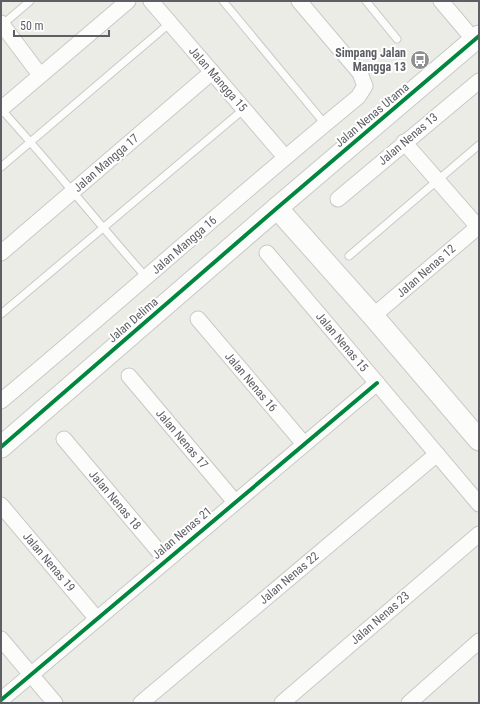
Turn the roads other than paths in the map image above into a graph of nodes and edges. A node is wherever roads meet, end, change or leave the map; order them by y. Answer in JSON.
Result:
{"nodes":[{"id":1,"x":30,"y":1,"type":"edge"},
{"id":2,"x":128,"y":1,"type":"edge"},
{"id":3,"x":151,"y":1,"type":"edge"},
{"id":4,"x":223,"y":1,"type":"edge"},
{"id":5,"x":299,"y":1,"type":"edge"},
{"id":6,"x":366,"y":1,"type":"edge"},
{"id":7,"x":442,"y":1,"type":"edge"},
{"id":8,"x":170,"y":23,"type":"junction"},
{"id":9,"x":2,"y":24,"type":"edge"},
{"id":10,"x":477,"y":38,"type":"edge"},
{"id":11,"x":397,"y":39,"type":"dead end"},
{"id":12,"x":212,"y":72,"type":"junction"},
{"id":13,"x":40,"y":75,"type":"junction"},
{"id":14,"x":479,"y":81,"type":"edge"},
{"id":15,"x":1,"y":109,"type":"edge"},
{"id":16,"x":244,"y":109,"type":"junction"},
{"id":17,"x":325,"y":124,"type":"junction"},
{"id":18,"x":30,"y":142,"type":"junction"},
{"id":19,"x":404,"y":142,"type":"junction"},
{"id":20,"x":479,"y":145,"type":"edge"},
{"id":21,"x":285,"y":157,"type":"junction"},
{"id":22,"x":1,"y":167,"type":"edge"},
{"id":23,"x":438,"y":180,"type":"junction"},
{"id":24,"x":72,"y":192,"type":"junction"},
{"id":25,"x":338,"y":199,"type":"dead end"},
{"id":26,"x":277,"y":208,"type":"junction"},
{"id":27,"x":479,"y":227,"type":"edge"},
{"id":28,"x":102,"y":228,"type":"junction"},
{"id":29,"x":267,"y":253,"type":"dead end"},
{"id":30,"x":1,"y":254,"type":"edge"},
{"id":31,"x":350,"y":256,"type":"dead end"},
{"id":32,"x":146,"y":277,"type":"junction"},
{"id":33,"x":1,"y":314,"type":"edge"},
{"id":34,"x":373,"y":316,"type":"junction"},
{"id":35,"x":198,"y":319,"type":"dead end"},
{"id":36,"x":129,"y":376,"type":"dead end"},
{"id":37,"x":377,"y":382,"type":"junction"},
{"id":38,"x":1,"y":401,"type":"edge"},
{"id":39,"x":64,"y":439,"type":"dead end"},
{"id":40,"x":479,"y":440,"type":"edge"},
{"id":41,"x":304,"y":444,"type":"junction"},
{"id":42,"x":1,"y":447,"type":"edge"},
{"id":43,"x":437,"y":454,"type":"junction"},
{"id":44,"x":235,"y":502,"type":"junction"},
{"id":45,"x":479,"y":504,"type":"edge"},
{"id":46,"x":1,"y":505,"type":"edge"},
{"id":47,"x":479,"y":534,"type":"edge"},
{"id":48,"x":166,"y":560,"type":"junction"},
{"id":49,"x":97,"y":619,"type":"junction"},
{"id":50,"x":1,"y":639,"type":"edge"},
{"id":51,"x":479,"y":641,"type":"edge"},
{"id":52,"x":31,"y":674,"type":"junction"},
{"id":53,"x":1,"y":700,"type":"edge"},
{"id":54,"x":55,"y":703,"type":"edge"},
{"id":55,"x":142,"y":703,"type":"edge"},
{"id":56,"x":282,"y":703,"type":"edge"},
{"id":57,"x":409,"y":703,"type":"edge"}],
"edges":[{"from":1,"to":9,"type":"lane"},
{"from":2,"to":13,"type":"street"},
{"from":3,"to":8,"type":"street","name":"Jalan Mangga 15"},
{"from":4,"to":17,"type":"lane"},
{"from":5,"to":17,"type":"street","name":"Jalan Mangga 16"},
{"from":6,"to":11,"type":"lane"},
{"from":7,"to":10,"type":"street"},
{"from":8,"to":12,"type":"street","name":"Jalan Mangga 15"},
{"from":8,"to":18,"type":"lane"},
{"from":9,"to":13,"type":"street"},
{"from":10,"to":26,"type":"street","name":"Jalan Nenas Utama"},
{"from":12,"to":16,"type":"street","name":"Jalan Mangga 15"},
{"from":12,"to":24,"type":"street","name":"Jalan Mangga 17"},
{"from":13,"to":15,"type":"street"},
{"from":14,"to":19,"type":"street","name":"Jalan Nenas 13"},
{"from":15,"to":18,"type":"lane"},
{"from":16,"to":21,"type":"street","name":"Jalan Mangga 15"},
{"from":16,"to":28,"type":"lane"},
{"from":17,"to":21,"type":"street","name":"Jalan Mangga 16"},
{"from":18,"to":22,"type":"lane"},
{"from":18,"to":24,"type":"lane"},
{"from":19,"to":23,"type":"street"},
{"from":19,"to":25,"type":"street","name":"Jalan Nenas 13"},
{"from":20,"to":23,"type":"lane"},
{"from":21,"to":32,"type":"street","name":"Jalan Mangga 16"},
{"from":23,"to":27,"type":"street"},
{"from":23,"to":31,"type":"lane"},
{"from":24,"to":28,"type":"lane"},
{"from":24,"to":30,"type":"street","name":"Jalan Mangga 17"},
{"from":26,"to":34,"type":"street"},
{"from":26,"to":42,"type":"street","name":"Jalan Delima"},
{"from":27,"to":34,"type":"street","name":"Jalan Nenas 12"},
{"from":28,"to":32,"type":"lane"},
{"from":28,"to":33,"type":"lane"},
{"from":29,"to":37,"type":"street","name":"Jalan Nenas 15"},
{"from":32,"to":38,"type":"street","name":"Jalan Mangga 16"},
{"from":34,"to":40,"type":"street"},
{"from":35,"to":41,"type":"street","name":"Jalan Nenas 16"},
{"from":36,"to":44,"type":"street","name":"Jalan Nenas 17"},
{"from":37,"to":41,"type":"street","name":"Jalan Nenas 21"},
{"from":37,"to":43,"type":"street","name":"Jalan Nenas 15"},
{"from":39,"to":48,"type":"street","name":"Jalan Nenas 18"},
{"from":41,"to":44,"type":"street","name":"Jalan Nenas 21"},
{"from":43,"to":45,"type":"street","name":"Jalan Nenas 15"},
{"from":43,"to":55,"type":"street","name":"Jalan Nenas 22"},
{"from":44,"to":48,"type":"street","name":"Jalan Nenas 21"},
{"from":46,"to":49,"type":"street","name":"Jalan Nenas 19"},
{"from":47,"to":56,"type":"street","name":"Jalan Nenas 23"},
{"from":48,"to":49,"type":"street","name":"Jalan Nenas 21"},
{"from":49,"to":52,"type":"street","name":"Jalan Nenas 21"},
{"from":50,"to":52,"type":"street"},
{"from":51,"to":57,"type":"street"},
{"from":52,"to":53,"type":"street","name":"Jalan Nenas 21"},
{"from":52,"to":54,"type":"street"}]}
